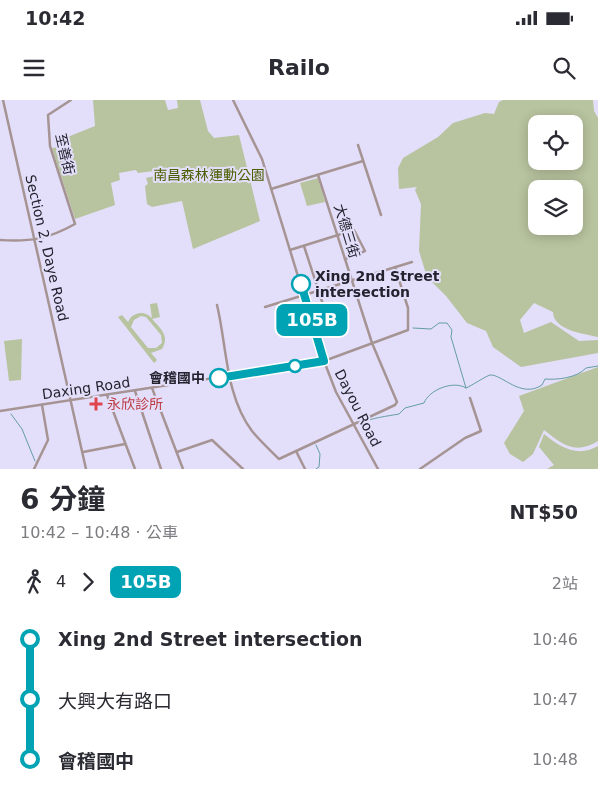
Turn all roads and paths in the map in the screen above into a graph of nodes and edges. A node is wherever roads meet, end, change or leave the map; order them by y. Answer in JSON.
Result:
{"nodes":[{"id":1,"x":3,"y":100,"type":"edge"},
{"id":2,"x":72,"y":100,"type":"edge"},
{"id":3,"x":233,"y":100,"type":"edge"},
{"id":4,"x":358,"y":145,"type":"dead end"},
{"id":5,"x":363,"y":161,"type":"junction"},
{"id":6,"x":318,"y":175,"type":"junction"},
{"id":7,"x":271,"y":189,"type":"junction"},
{"id":8,"x":381,"y":216,"type":"dead end"},
{"id":9,"x":338,"y":235,"type":"junction"},
{"id":10,"x":0,"y":240,"type":"edge"},
{"id":11,"x":35,"y":241,"type":"junction"},
{"id":12,"x":304,"y":246,"type":"junction"},
{"id":13,"x":290,"y":250,"type":"junction"},
{"id":14,"x":345,"y":259,"type":"junction"},
{"id":15,"x":412,"y":262,"type":"dead end"},
{"id":16,"x":395,"y":267,"type":"junction"},
{"id":17,"x":352,"y":281,"type":"junction"},
{"id":18,"x":318,"y":290,"type":"junction"},
{"id":19,"x":304,"y":295,"type":"junction"},
{"id":20,"x":217,"y":305,"type":"dead end"},
{"id":21,"x":265,"y":308,"type":"dead end"},
{"id":22,"x":314,"y":328,"type":"junction"},
{"id":23,"x":372,"y":342,"type":"junction"},
{"id":24,"x":324,"y":361,"type":"junction"},
{"id":25,"x":229,"y":377,"type":"junction"},
{"id":26,"x":152,"y":388,"type":"junction"},
{"id":27,"x":135,"y":391,"type":"junction"},
{"id":28,"x":107,"y":395,"type":"junction"},
{"id":29,"x":470,"y":398,"type":"dead end"},
{"id":30,"x":71,"y":400,"type":"junction"},
{"id":31,"x":42,"y":405,"type":"junction"},
{"id":32,"x":0,"y":411,"type":"edge"},
{"id":33,"x":355,"y":425,"type":"junction"},
{"id":34,"x":125,"y":444,"type":"junction"},
{"id":35,"x":296,"y":451,"type":"junction"},
{"id":36,"x":82,"y":452,"type":"junction"},
{"id":37,"x":177,"y":452,"type":"junction"},
{"id":38,"x":34,"y":469,"type":"edge"},
{"id":39,"x":86,"y":469,"type":"edge"},
{"id":40,"x":135,"y":469,"type":"edge"},
{"id":41,"x":161,"y":469,"type":"edge"},
{"id":42,"x":183,"y":469,"type":"edge"},
{"id":43,"x":243,"y":469,"type":"edge"},
{"id":44,"x":305,"y":469,"type":"edge"},
{"id":45,"x":378,"y":469,"type":"edge"},
{"id":46,"x":420,"y":469,"type":"edge"}],
"edges":[{"from":1,"to":11,"type":"street","name":"Section 2, Daye Road"},
{"from":2,"to":11,"type":"street","name":"至善街"},
{"from":3,"to":7,"type":"street","name":"Dayou Road"},
{"from":4,"to":5,"type":"street"},
{"from":5,"to":6,"type":"street"},
{"from":5,"to":8,"type":"street"},
{"from":6,"to":7,"type":"street"},
{"from":6,"to":9,"type":"street","name":"大德三街"},
{"from":7,"to":13,"type":"street","name":"Dayou Road"},
{"from":9,"to":12,"type":"street"},
{"from":9,"to":14,"type":"street","name":"大德三街"},
{"from":9,"to":14,"type":"street"},
{"from":10,"to":11,"type":"street"},
{"from":11,"to":30,"type":"street","name":"Section 2, Daye Road"},
{"from":12,"to":13,"type":"street"},
{"from":12,"to":18,"type":"street"},
{"from":13,"to":19,"type":"street","name":"Dayou Road"},
{"from":14,"to":17,"type":"street","name":"大德三街"},
{"from":15,"to":16,"type":"street"},
{"from":16,"to":17,"type":"street"},
{"from":16,"to":23,"type":"street","name":"Daxing Road"},
{"from":17,"to":18,"type":"street"},
{"from":17,"to":23,"type":"street","name":"大德三街"},
{"from":18,"to":19,"type":"street"},
{"from":18,"to":22,"type":"street"},
{"from":19,"to":21,"type":"street"},
{"from":19,"to":22,"type":"street","name":"Dayou Road"},
{"from":20,"to":25,"type":"street"},
{"from":22,"to":24,"type":"street","name":"Dayou Road"},
{"from":23,"to":24,"type":"street","name":"Daxing Road"},
{"from":23,"to":33,"type":"street","name":"大德三街"},
{"from":24,"to":25,"type":"street","name":"Daxing Road"},
{"from":24,"to":33,"type":"street","name":"Dayou Road"},
{"from":25,"to":26,"type":"street","name":"Daxing Road"},
{"from":25,"to":35,"type":"street"},
{"from":26,"to":27,"type":"street","name":"Daxing Road"},
{"from":26,"to":37,"type":"street"},
{"from":27,"to":28,"type":"street","name":"Daxing Road"},
{"from":27,"to":41,"type":"street"},
{"from":28,"to":30,"type":"street","name":"Daxing Road"},
{"from":28,"to":34,"type":"street"},
{"from":29,"to":46,"type":"street"},
{"from":30,"to":31,"type":"street","name":"Daxing Road"},
{"from":30,"to":36,"type":"street","name":"Section 2, Daye Road"},
{"from":31,"to":32,"type":"street","name":"Daxing Road"},
{"from":31,"to":38,"type":"street"},
{"from":33,"to":35,"type":"street"},
{"from":33,"to":45,"type":"street","name":"Dayou Road"},
{"from":34,"to":36,"type":"street"},
{"from":34,"to":40,"type":"street"},
{"from":35,"to":44,"type":"street"},
{"from":36,"to":39,"type":"street","name":"Section 2, Daye Road"},
{"from":37,"to":42,"type":"street"},
{"from":37,"to":43,"type":"street"}]}
